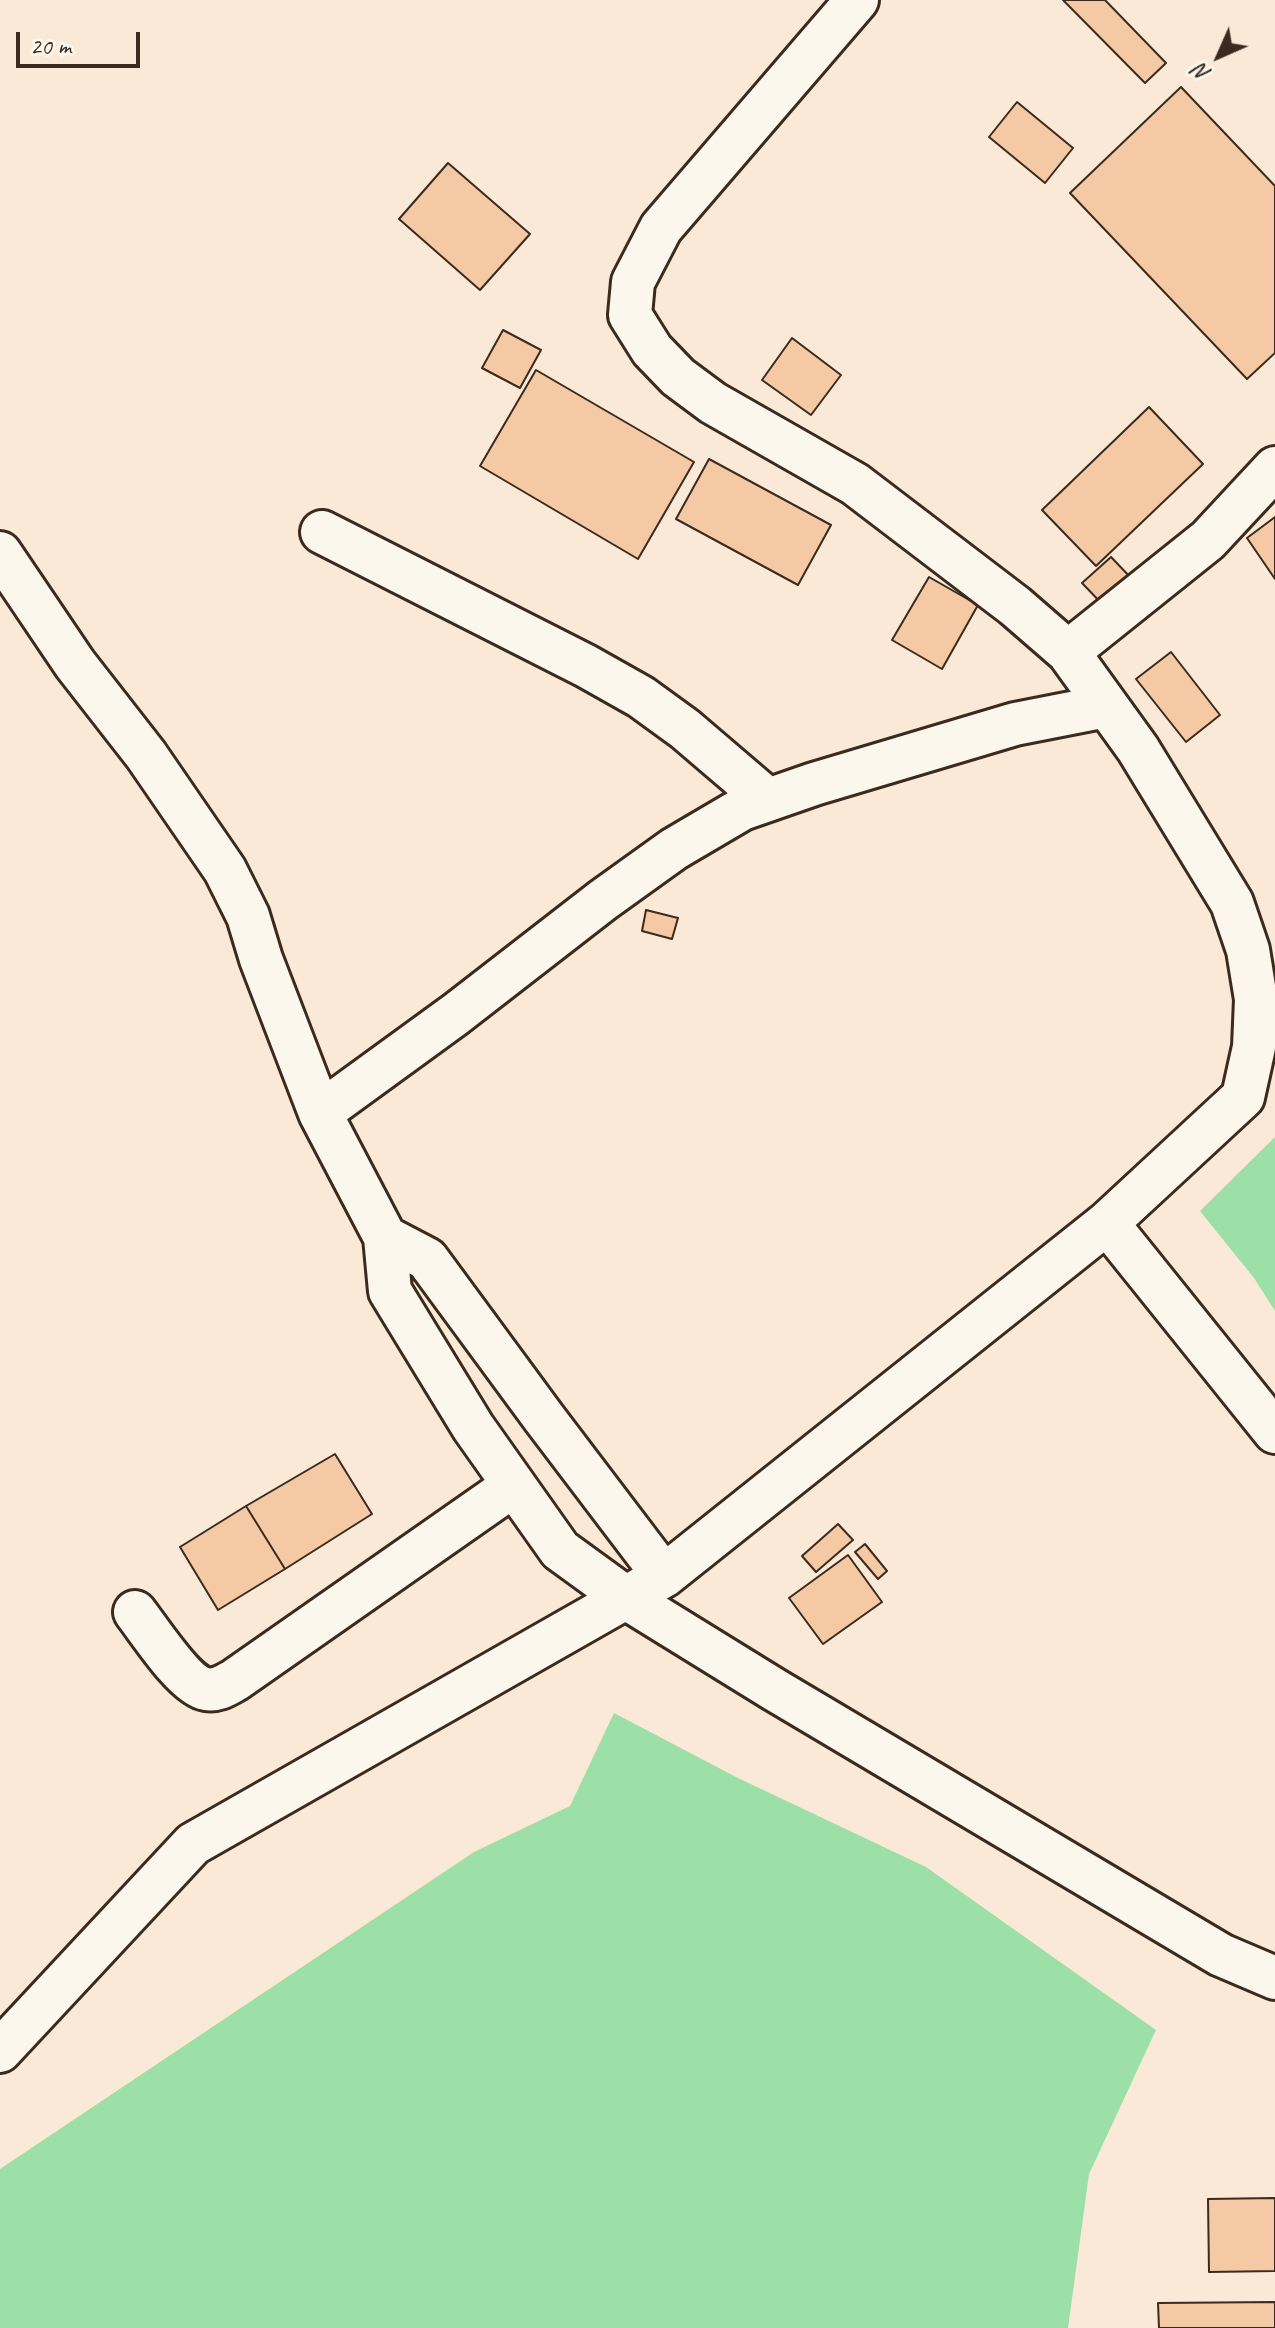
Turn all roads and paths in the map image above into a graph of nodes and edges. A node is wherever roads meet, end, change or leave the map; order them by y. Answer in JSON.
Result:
{"nodes":[{"id":1,"x":857,"y":0,"type":"edge"},
{"id":2,"x":1275,"y":468,"type":"edge"},
{"id":3,"x":322,"y":532,"type":"dead end"},
{"id":4,"x":0,"y":553,"type":"edge"},
{"id":5,"x":1068,"y":652,"type":"junction"},
{"id":6,"x":1107,"y":706,"type":"junction"},
{"id":7,"x":768,"y":800,"type":"junction"},
{"id":8,"x":1259,"y":1087,"type":"edge"},
{"id":9,"x":320,"y":1113,"type":"junction"},
{"id":10,"x":1107,"y":1223,"type":"junction"},
{"id":11,"x":385,"y":1237,"type":"junction"},
{"id":12,"x":1275,"y":1432,"type":"edge"},
{"id":13,"x":514,"y":1485,"type":"junction"},
{"id":14,"x":664,"y":1576,"type":"junction"},
{"id":15,"x":626,"y":1598,"type":"junction"},
{"id":16,"x":135,"y":1612,"type":"dead end"},
{"id":17,"x":1275,"y":1978,"type":"edge"},
{"id":18,"x":0,"y":2051,"type":"edge"}],
"edges":[{"from":1,"to":5,"type":"street"},
{"from":2,"to":5,"type":"street"},
{"from":3,"to":7,"type":"street"},
{"from":4,"to":9,"type":"street"},
{"from":5,"to":6,"type":"street"},
{"from":6,"to":7,"type":"street"},
{"from":6,"to":8,"type":"street"},
{"from":7,"to":9,"type":"street"},
{"from":8,"to":10,"type":"street"},
{"from":9,"to":11,"type":"street"},
{"from":10,"to":12,"type":"street"},
{"from":10,"to":14,"type":"street"},
{"from":11,"to":13,"type":"street"},
{"from":11,"to":14,"type":"street"},
{"from":13,"to":15,"type":"street"},
{"from":13,"to":16,"type":"street"},
{"from":14,"to":15,"type":"street"},
{"from":15,"to":17,"type":"street"},
{"from":15,"to":18,"type":"street"}]}
